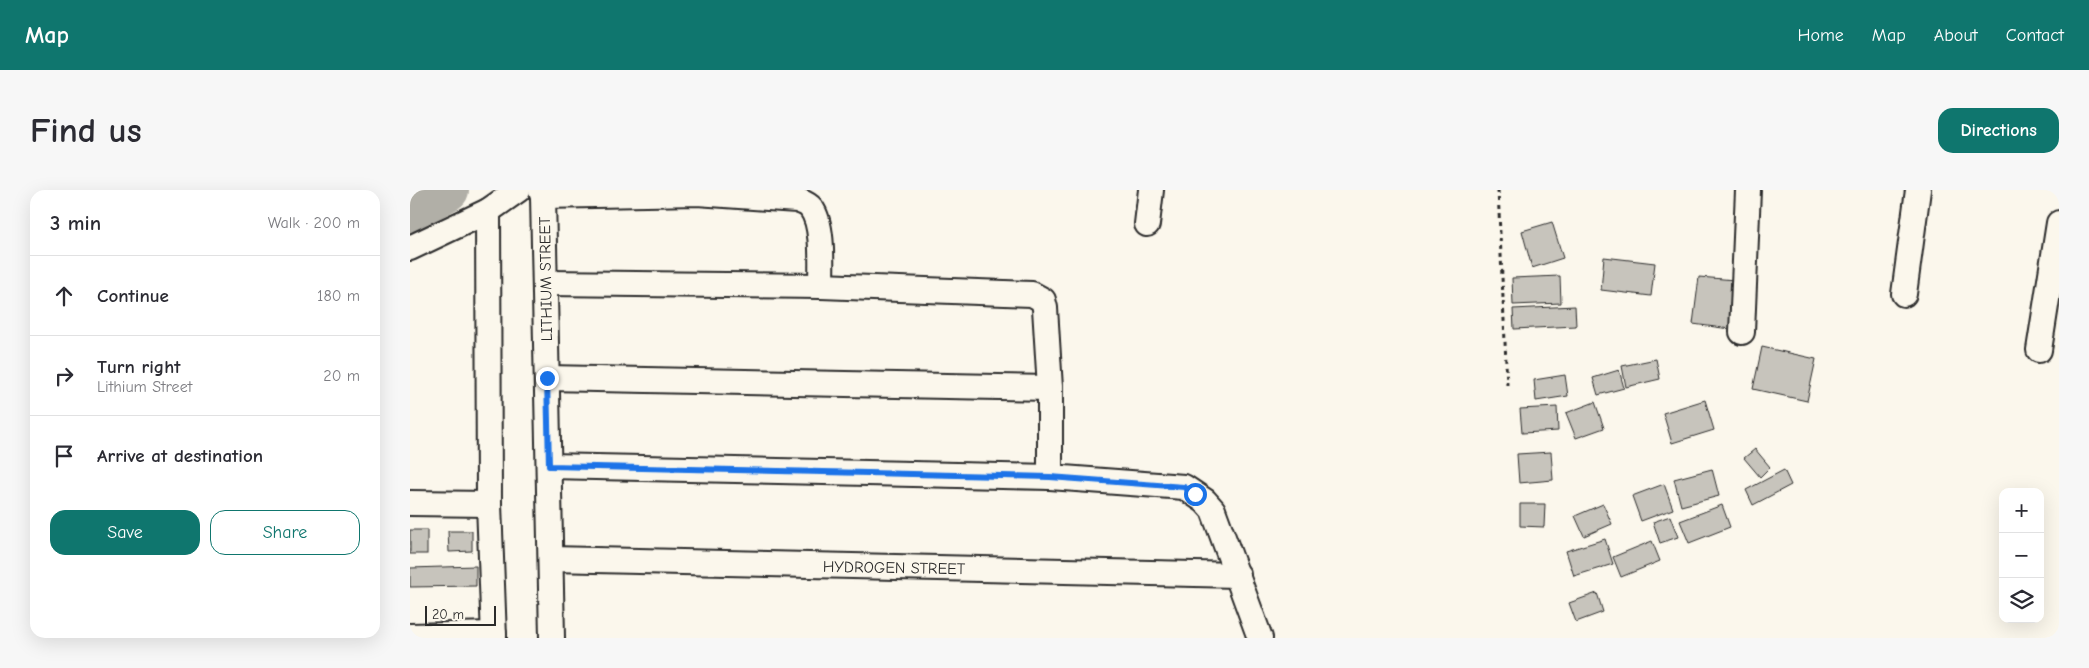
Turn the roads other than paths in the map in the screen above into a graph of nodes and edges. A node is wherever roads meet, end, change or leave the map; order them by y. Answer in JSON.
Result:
{"nodes":[{"id":1,"x":1151,"y":190,"type":"edge"},
{"id":2,"x":1748,"y":190,"type":"edge"},
{"id":3,"x":1918,"y":190,"type":"edge"},
{"id":4,"x":700,"y":192,"type":"edge"},
{"id":5,"x":542,"y":193,"type":"edge"},
{"id":6,"x":804,"y":195,"type":"edge"},
{"id":7,"x":502,"y":198,"type":"edge"},
{"id":8,"x":1147,"y":224,"type":"dead end"},
{"id":9,"x":2059,"y":224,"type":"edge"},
{"id":10,"x":410,"y":248,"type":"edge"},
{"id":11,"x":546,"y":283,"type":"junction"},
{"id":12,"x":821,"y":286,"type":"junction"},
{"id":13,"x":1904,"y":294,"type":"dead end"},
{"id":14,"x":1742,"y":332,"type":"dead end"},
{"id":15,"x":2039,"y":350,"type":"dead end"},
{"id":16,"x":547,"y":378,"type":"junction"},
{"id":17,"x":1050,"y":388,"type":"junction"},
{"id":18,"x":549,"y":466,"type":"junction"},
{"id":19,"x":1050,"y":477,"type":"junction"},
{"id":20,"x":410,"y":502,"type":"edge"},
{"id":21,"x":489,"y":504,"type":"junction"},
{"id":22,"x":551,"y":560,"type":"junction"},
{"id":23,"x":1238,"y":575,"type":"junction"},
{"id":24,"x":494,"y":636,"type":"edge"},
{"id":25,"x":419,"y":637,"type":"edge"},
{"id":26,"x":552,"y":638,"type":"edge"},
{"id":27,"x":1260,"y":638,"type":"edge"}],
"edges":[{"from":1,"to":8,"type":"street"},
{"from":2,"to":14,"type":"street"},
{"from":3,"to":13,"type":"street"},
{"from":4,"to":5,"type":"street"},
{"from":4,"to":6,"type":"street"},
{"from":5,"to":11,"type":"street","name":"LITHIUM STREET"},
{"from":6,"to":12,"type":"street"},
{"from":7,"to":10,"type":"street"},
{"from":7,"to":21,"type":"street"},
{"from":9,"to":15,"type":"street"},
{"from":11,"to":12,"type":"street"},
{"from":11,"to":16,"type":"street","name":"LITHIUM STREET"},
{"from":12,"to":17,"type":"street"},
{"from":16,"to":17,"type":"street"},
{"from":16,"to":18,"type":"street","name":"LITHIUM STREET"},
{"from":17,"to":19,"type":"street"},
{"from":18,"to":19,"type":"street"},
{"from":18,"to":22,"type":"street","name":"LITHIUM STREET"},
{"from":19,"to":23,"type":"street"},
{"from":20,"to":21,"type":"street"},
{"from":21,"to":24,"type":"street"},
{"from":22,"to":23,"type":"street","name":"HYDROGEN STREET"},
{"from":22,"to":26,"type":"street","name":"LITHIUM STREET"},
{"from":23,"to":27,"type":"street"},
{"from":24,"to":25,"type":"street"}]}
